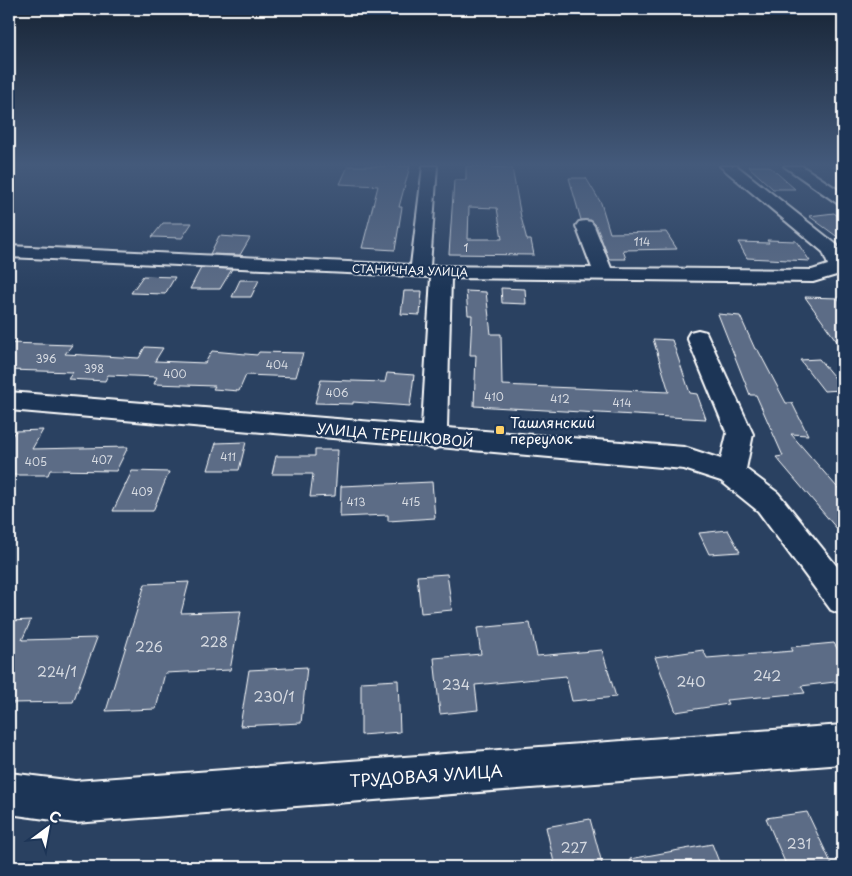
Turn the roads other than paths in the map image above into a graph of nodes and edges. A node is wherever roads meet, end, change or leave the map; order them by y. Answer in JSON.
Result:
{"nodes":[{"id":1,"x":430,"y":207,"type":"edge"},
{"id":2,"x":778,"y":207,"type":"edge"},
{"id":3,"x":585,"y":226,"type":"dead end"},
{"id":4,"x":9,"y":251,"type":"edge"},
{"id":5,"x":431,"y":271,"type":"junction"},
{"id":6,"x":604,"y":274,"type":"junction"},
{"id":7,"x":821,"y":274,"type":"junction"},
{"id":8,"x":843,"y":286,"type":"edge"},
{"id":9,"x":698,"y":337,"type":"dead end"},
{"id":10,"x":9,"y":401,"type":"edge"},
{"id":11,"x":434,"y":439,"type":"junction"},
{"id":12,"x":731,"y":473,"type":"junction"},
{"id":13,"x":843,"y":599,"type":"edge"},
{"id":14,"x":843,"y":744,"type":"edge"},
{"id":15,"x":9,"y":794,"type":"edge"}],
"edges":[{"from":1,"to":5,"type":"street"},
{"from":2,"to":7,"type":"street"},
{"from":3,"to":6,"type":"street"},
{"from":4,"to":5,"type":"street","name":"СТАНИЧНАЯ УЛИЦА"},
{"from":5,"to":6,"type":"street","name":"СТАНИЧНАЯ УЛИЦА"},
{"from":5,"to":11,"type":"street"},
{"from":6,"to":7,"type":"street","name":"СТАНИЧНАЯ УЛИЦА"},
{"from":7,"to":8,"type":"street"},
{"from":9,"to":12,"type":"street"},
{"from":10,"to":11,"type":"street","name":"УЛИЦА ТЕРЕШКОВОЙ"},
{"from":11,"to":12,"type":"street","name":"УЛИЦА ТЕРЕШКОВОЙ"},
{"from":12,"to":13,"type":"street","name":"УЛИЦА ТЕРЕШКОВОЙ"},
{"from":14,"to":15,"type":"street","name":"ТРУДОВАЯ УЛИЦА"}]}
